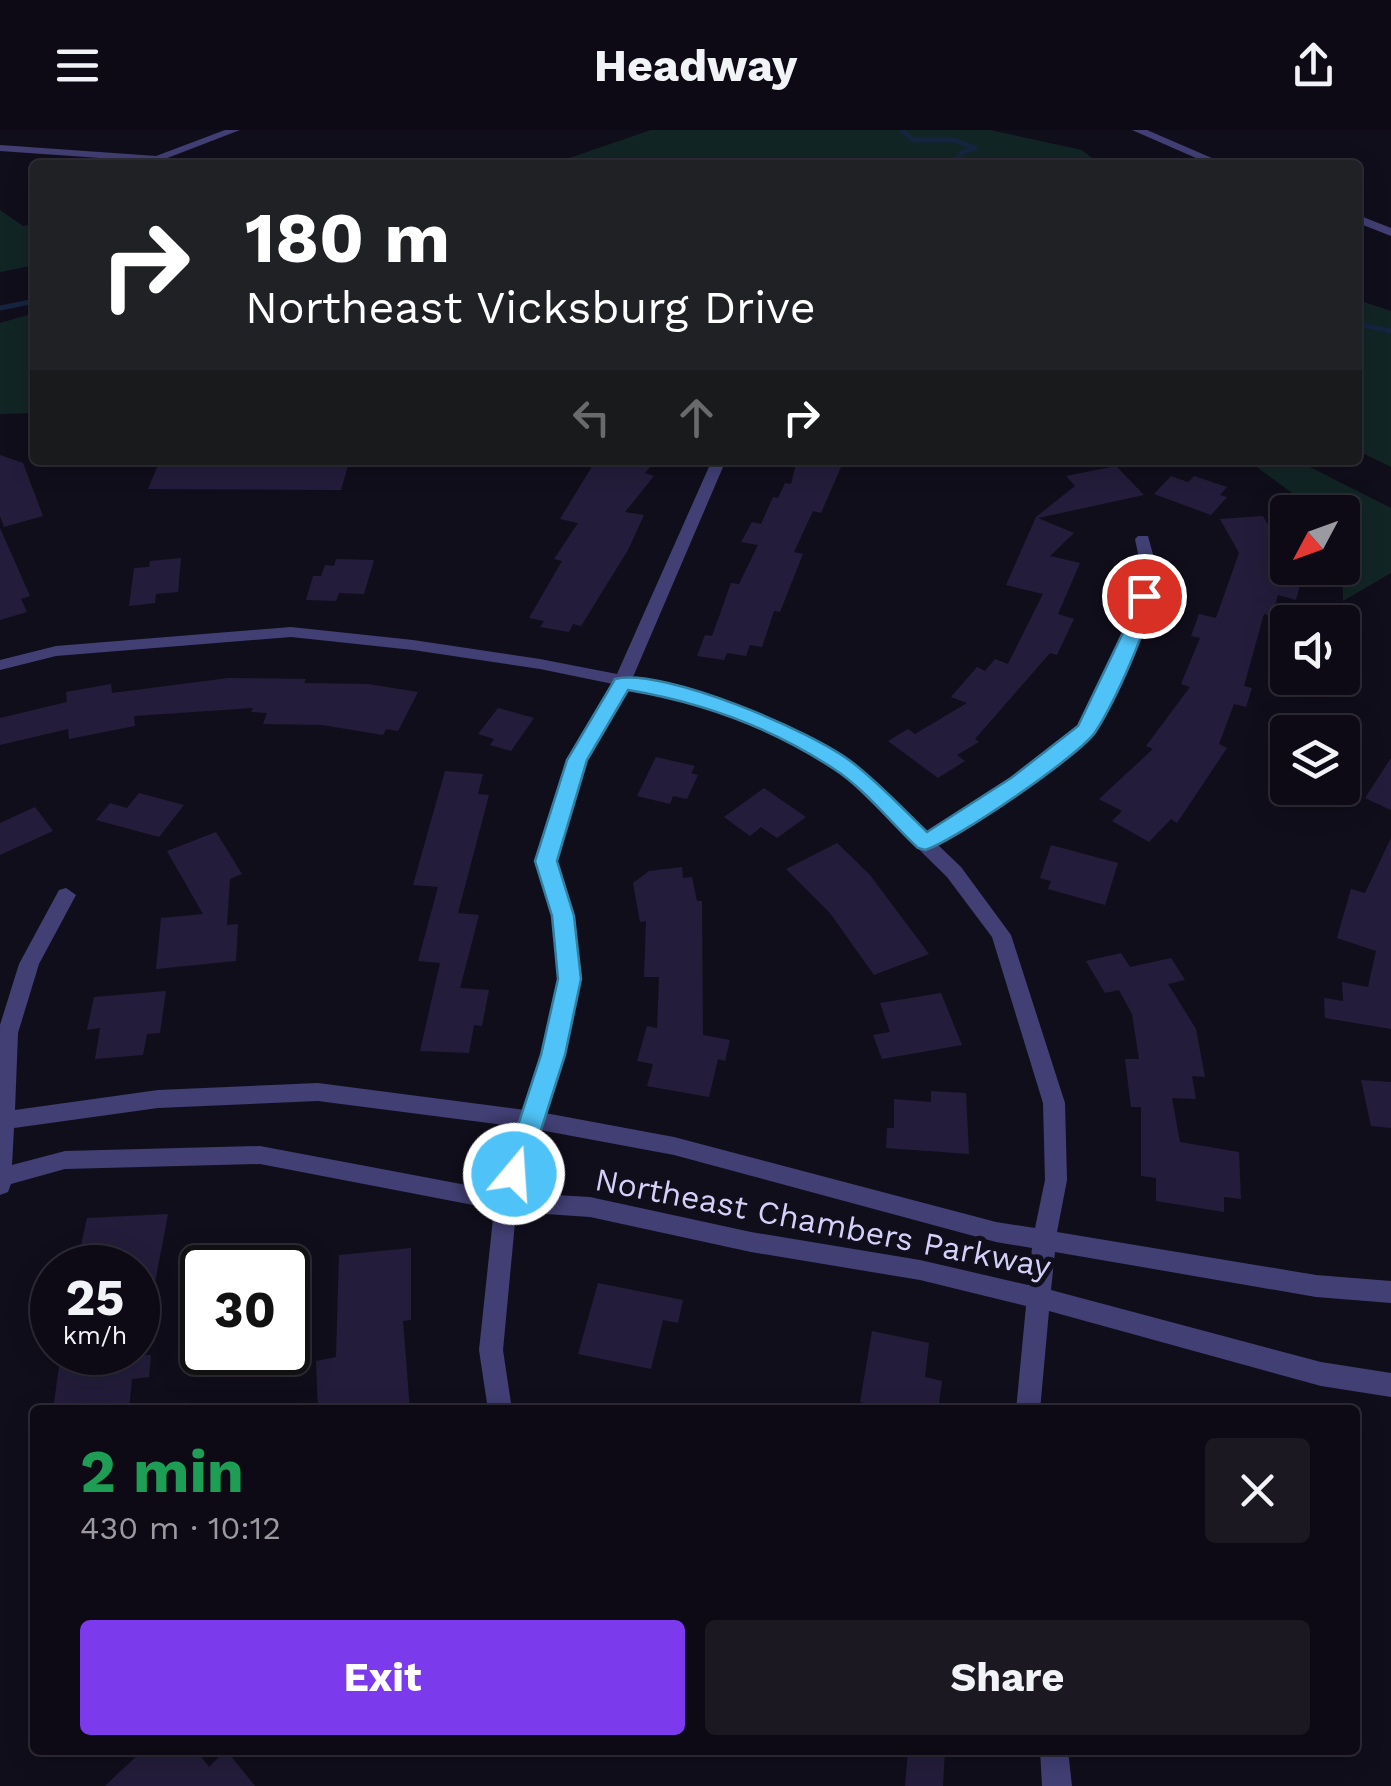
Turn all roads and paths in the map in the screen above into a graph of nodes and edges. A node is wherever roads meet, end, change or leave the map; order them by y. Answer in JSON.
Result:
{"nodes":[{"id":1,"x":235,"y":130,"type":"edge"},
{"id":2,"x":1136,"y":130,"type":"edge"},
{"id":3,"x":0,"y":148,"type":"edge"},
{"id":4,"x":1210,"y":160,"type":"edge"},
{"id":5,"x":1362,"y":221,"type":"edge"},
{"id":6,"x":1391,"y":232,"type":"edge"},
{"id":7,"x":718,"y":465,"type":"edge"},
{"id":8,"x":1143,"y":538,"type":"dead end"},
{"id":9,"x":0,"y":665,"type":"edge"},
{"id":10,"x":622,"y":683,"type":"junction"},
{"id":11,"x":925,"y":843,"type":"junction"},
{"id":12,"x":66,"y":896,"type":"dead end"},
{"id":13,"x":532,"y":1120,"type":"junction"},
{"id":14,"x":2,"y":1121,"type":"edge"},
{"id":15,"x":0,"y":1180,"type":"edge"},
{"id":16,"x":506,"y":1202,"type":"junction"},
{"id":17,"x":1044,"y":1240,"type":"junction"},
{"id":18,"x":1391,"y":1292,"type":"edge"},
{"id":19,"x":1039,"y":1298,"type":"junction"},
{"id":20,"x":1391,"y":1386,"type":"edge"},
{"id":21,"x":499,"y":1405,"type":"edge"},
{"id":22,"x":1028,"y":1405,"type":"edge"},
{"id":23,"x":1054,"y":1755,"type":"edge"},
{"id":24,"x":1057,"y":1786,"type":"edge"}],
"edges":[{"from":1,"to":3,"type":"street"},
{"from":2,"to":4,"type":"street"},
{"from":5,"to":6,"type":"street"},
{"from":7,"to":10,"type":"street"},
{"from":8,"to":11,"type":"street"},
{"from":9,"to":10,"type":"street"},
{"from":10,"to":11,"type":"street"},
{"from":10,"to":13,"type":"street"},
{"from":11,"to":17,"type":"street"},
{"from":12,"to":14,"type":"street"},
{"from":13,"to":14,"type":"street","name":"Northeast Chambers Parkway"},
{"from":13,"to":16,"type":"street"},
{"from":13,"to":17,"type":"street","name":"Northeast Chambers Parkway"},
{"from":14,"to":15,"type":"street"},
{"from":15,"to":16,"type":"street","name":"Northeast Chambers Parkway"},
{"from":16,"to":19,"type":"street","name":"Northeast Chambers Parkway"},
{"from":16,"to":21,"type":"street"},
{"from":17,"to":18,"type":"street","name":"Northeast Chambers Parkway"},
{"from":17,"to":19,"type":"street"},
{"from":19,"to":20,"type":"street","name":"Northeast Chambers Parkway"},
{"from":19,"to":22,"type":"street"},
{"from":23,"to":24,"type":"street"}]}
